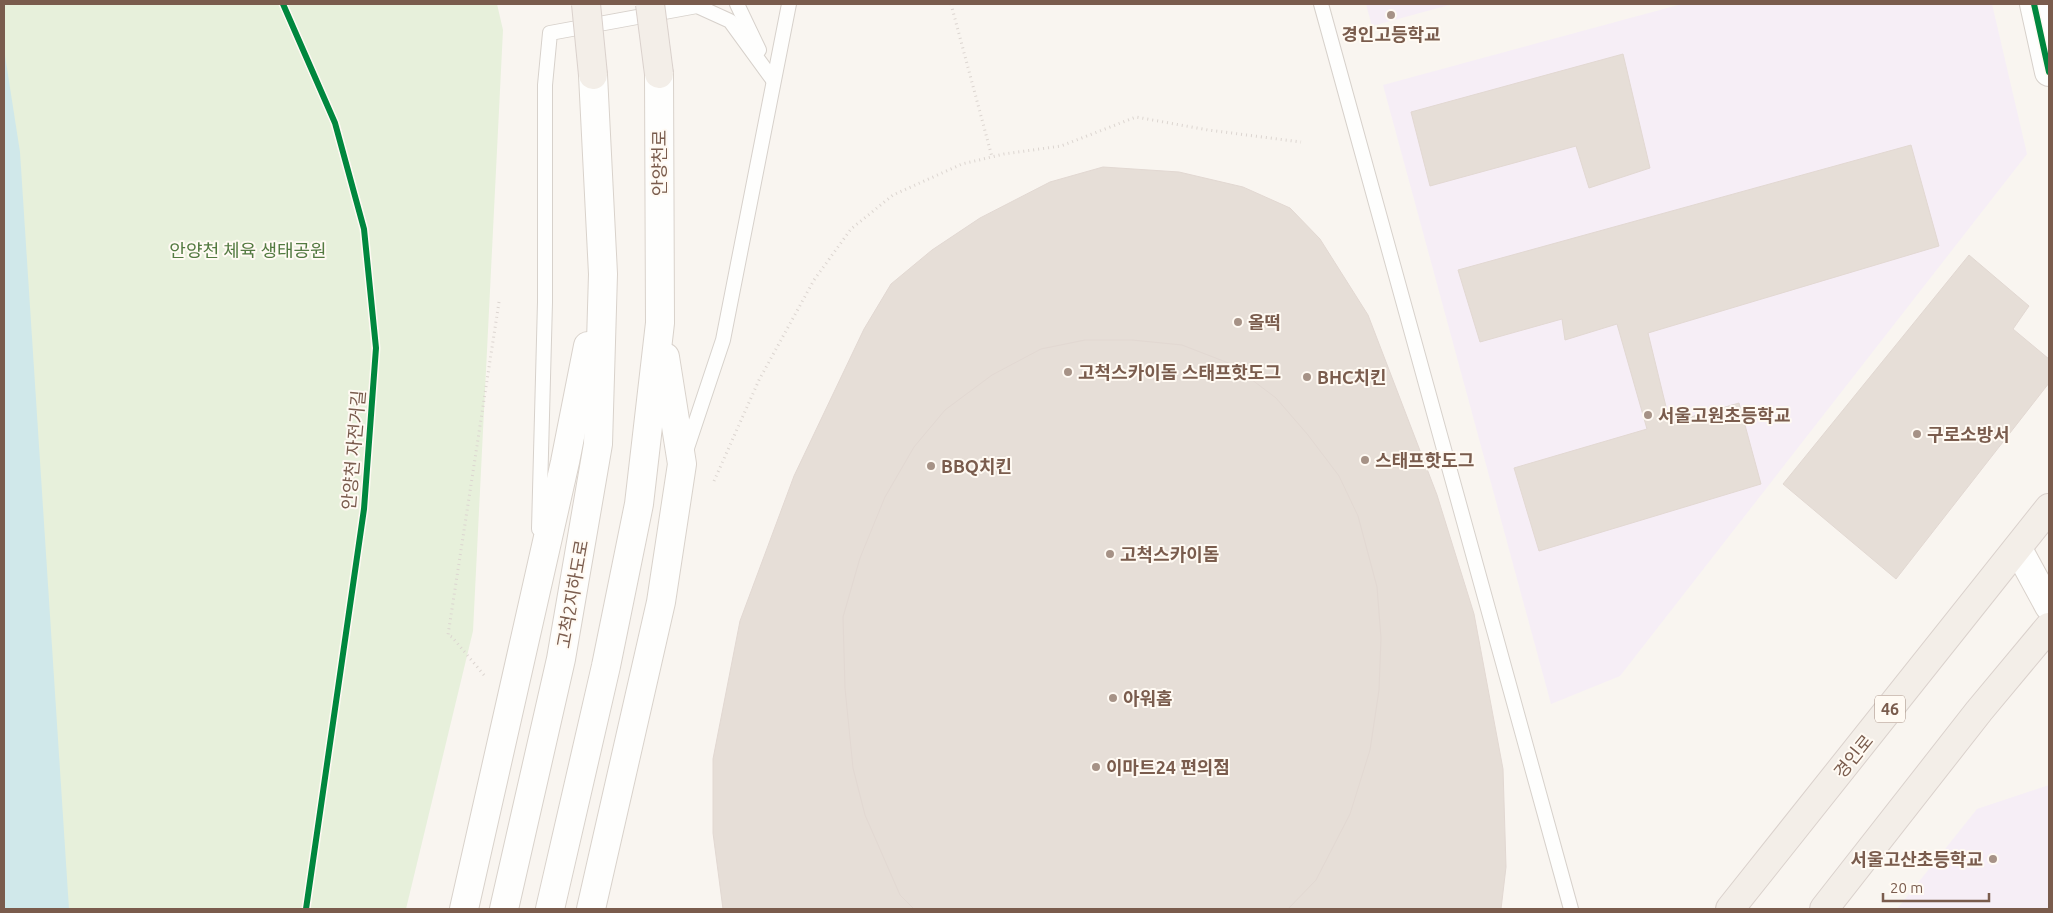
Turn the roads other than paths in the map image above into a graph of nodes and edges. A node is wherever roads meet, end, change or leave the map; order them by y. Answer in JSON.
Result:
{"nodes":[{"id":1,"x":586,"y":4,"type":"edge"},
{"id":2,"x":650,"y":4,"type":"edge"},
{"id":3,"x":737,"y":4,"type":"edge"},
{"id":4,"x":789,"y":4,"type":"edge"},
{"id":5,"x":1321,"y":4,"type":"edge"},
{"id":6,"x":2034,"y":4,"type":"edge"},
{"id":7,"x":2049,"y":72,"type":"edge"},
{"id":8,"x":773,"y":80,"type":"junction"},
{"id":9,"x":603,"y":274,"type":"junction"},
{"id":10,"x":660,"y":323,"type":"junction"},
{"id":11,"x":682,"y":464,"type":"junction"},
{"id":12,"x":2049,"y":508,"type":"edge"},
{"id":13,"x":2018,"y":549,"type":"junction"},
{"id":14,"x":538,"y":579,"type":"junction"},
{"id":15,"x":2049,"y":606,"type":"edge"},
{"id":16,"x":2049,"y":626,"type":"edge"},
{"id":17,"x":464,"y":909,"type":"edge"},
{"id":18,"x":504,"y":909,"type":"edge"},
{"id":19,"x":550,"y":909,"type":"edge"},
{"id":20,"x":591,"y":909,"type":"edge"},
{"id":21,"x":1571,"y":909,"type":"edge"},
{"id":22,"x":1730,"y":909,"type":"edge"},
{"id":23,"x":1824,"y":909,"type":"edge"}],
"edges":[{"from":1,"to":9,"type":"main road","bridge":true},
{"from":2,"to":10,"type":"main road","name":"안양천로","bridge":true},
{"from":3,"to":8,"type":"lane"},
{"from":4,"to":8,"type":"lane"},
{"from":5,"to":21,"type":"lane"},
{"from":6,"to":7,"type":"main road"},
{"from":8,"to":11,"type":"lane"},
{"from":8,"to":14,"type":"lane"},
{"from":9,"to":14,"type":"main road"},
{"from":9,"to":18,"type":"main road","name":"고척2지하도로"},
{"from":10,"to":11,"type":"main road"},
{"from":10,"to":19,"type":"main road"},
{"from":11,"to":20,"type":"main road"},
{"from":12,"to":13,"type":"main road","name":"경인로","number":"46"},
{"from":13,"to":15,"type":"main road"},
{"from":13,"to":22,"type":"main road","name":"경인로","number":"46"},
{"from":14,"to":17,"type":"main road"},
{"from":16,"to":23,"type":"main road"}]}
